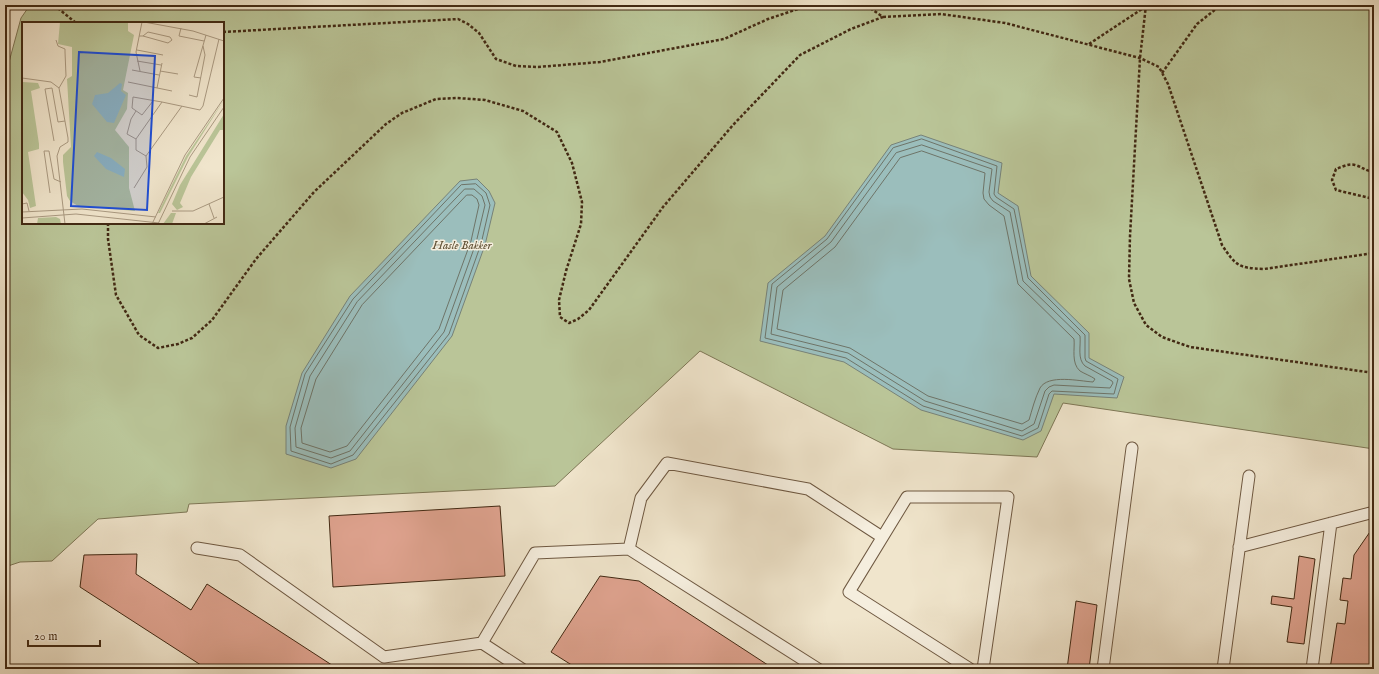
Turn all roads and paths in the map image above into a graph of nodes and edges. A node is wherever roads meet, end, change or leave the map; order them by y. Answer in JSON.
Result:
{"nodes":[{"id":1,"x":54,"y":5,"type":"edge"},
{"id":2,"x":810,"y":5,"type":"edge"},
{"id":3,"x":853,"y":5,"type":"edge"},
{"id":4,"x":1220,"y":5,"type":"edge"},
{"id":5,"x":1145,"y":6,"type":"edge"},
{"id":6,"x":883,"y":17,"type":"junction"},
{"id":7,"x":75,"y":22,"type":"edge"},
{"id":8,"x":224,"y":32,"type":"edge"},
{"id":9,"x":1089,"y":44,"type":"junction"},
{"id":10,"x":1140,"y":58,"type":"junction"},
{"id":11,"x":1161,"y":73,"type":"junction"},
{"id":12,"x":1374,"y":172,"type":"edge"},
{"id":13,"x":1374,"y":199,"type":"edge"},
{"id":14,"x":108,"y":224,"type":"edge"},
{"id":15,"x":1374,"y":253,"type":"edge"},
{"id":16,"x":1374,"y":373,"type":"edge"},
{"id":17,"x":1132,"y":448,"type":"dead end"},
{"id":18,"x":1248,"y":476,"type":"dead end"},
{"id":19,"x":1374,"y":512,"type":"edge"},
{"id":20,"x":1331,"y":523,"type":"junction"},
{"id":21,"x":882,"y":538,"type":"junction"},
{"id":22,"x":1239,"y":547,"type":"junction"},
{"id":23,"x":197,"y":548,"type":"dead end"},
{"id":24,"x":629,"y":549,"type":"junction"},
{"id":25,"x":482,"y":643,"type":"junction"},
{"id":26,"x":522,"y":669,"type":"edge"},
{"id":27,"x":818,"y":669,"type":"edge"},
{"id":28,"x":970,"y":669,"type":"edge"},
{"id":29,"x":983,"y":669,"type":"edge"},
{"id":30,"x":1103,"y":669,"type":"edge"},
{"id":31,"x":1222,"y":669,"type":"edge"},
{"id":32,"x":1312,"y":669,"type":"edge"}],
"edges":[{"from":1,"to":7,"type":"path"},
{"from":2,"to":8,"type":"path"},
{"from":3,"to":6,"type":"path"},
{"from":4,"to":11,"type":"path"},
{"from":5,"to":9,"type":"path"},
{"from":5,"to":10,"type":"path"},
{"from":6,"to":9,"type":"path"},
{"from":6,"to":14,"type":"path"},
{"from":9,"to":10,"type":"path"},
{"from":10,"to":11,"type":"path"},
{"from":10,"to":16,"type":"path"},
{"from":11,"to":15,"type":"path"},
{"from":12,"to":13,"type":"path"},
{"from":17,"to":30,"type":"lane"},
{"from":18,"to":22,"type":"lane"},
{"from":19,"to":20,"type":"lane"},
{"from":20,"to":22,"type":"lane"},
{"from":20,"to":32,"type":"lane"},
{"from":21,"to":24,"type":"lane"},
{"from":21,"to":28,"type":"lane"},
{"from":21,"to":29,"type":"lane"},
{"from":22,"to":31,"type":"lane"},
{"from":23,"to":25,"type":"lane"},
{"from":24,"to":25,"type":"lane"},
{"from":24,"to":27,"type":"lane"},
{"from":25,"to":26,"type":"lane"}]}
